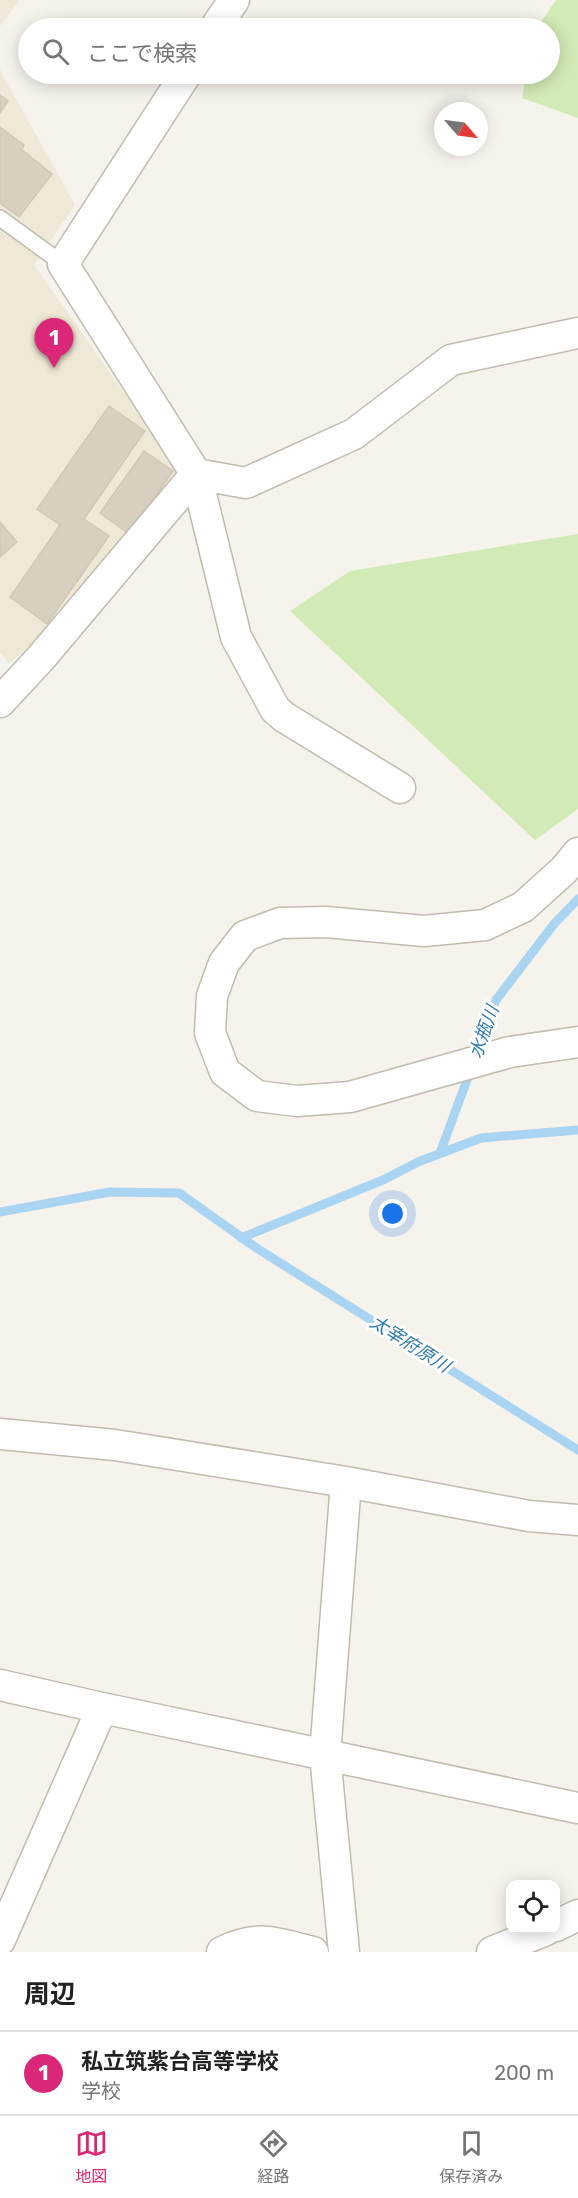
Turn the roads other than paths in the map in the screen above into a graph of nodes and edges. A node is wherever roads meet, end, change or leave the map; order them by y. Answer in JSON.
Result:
{"nodes":[{"id":1,"x":234,"y":0,"type":"edge"},
{"id":2,"x":222,"y":18,"type":"edge"},
{"id":3,"x":180,"y":84,"type":"edge"},
{"id":4,"x":0,"y":218,"type":"edge"},
{"id":5,"x":63,"y":264,"type":"junction"},
{"id":6,"x":578,"y":333,"type":"edge"},
{"id":7,"x":196,"y":474,"type":"junction"},
{"id":8,"x":0,"y":702,"type":"edge"},
{"id":9,"x":400,"y":788,"type":"dead end"},
{"id":10,"x":578,"y":853,"type":"edge"},
{"id":11,"x":578,"y":1042,"type":"edge"},
{"id":12,"x":0,"y":1434,"type":"edge"},
{"id":13,"x":346,"y":1482,"type":"junction"},
{"id":14,"x":578,"y":1520,"type":"edge"},
{"id":15,"x":0,"y":1685,"type":"edge"},
{"id":16,"x":102,"y":1708,"type":"junction"},
{"id":17,"x":325,"y":1755,"type":"junction"},
{"id":18,"x":578,"y":1808,"type":"edge"},
{"id":19,"x":578,"y":1915,"type":"edge"},
{"id":20,"x":560,"y":1924,"type":"edge"},
{"id":21,"x":534,"y":1934,"type":"edge"},
{"id":22,"x":0,"y":1940,"type":"edge"},
{"id":23,"x":222,"y":1952,"type":"edge"},
{"id":24,"x":313,"y":1952,"type":"edge"},
{"id":25,"x":344,"y":1952,"type":"edge"},
{"id":26,"x":492,"y":1952,"type":"edge"}],
"edges":[{"from":1,"to":2,"type":"street"},
{"from":3,"to":5,"type":"street"},
{"from":4,"to":5,"type":"lane"},
{"from":5,"to":7,"type":"street"},
{"from":6,"to":7,"type":"street"},
{"from":7,"to":8,"type":"street"},
{"from":7,"to":9,"type":"street"},
{"from":10,"to":11,"type":"street"},
{"from":12,"to":13,"type":"street"},
{"from":13,"to":14,"type":"street"},
{"from":13,"to":17,"type":"street"},
{"from":15,"to":16,"type":"street"},
{"from":16,"to":17,"type":"street"},
{"from":16,"to":22,"type":"street"},
{"from":17,"to":18,"type":"street"},
{"from":17,"to":25,"type":"street"},
{"from":19,"to":20,"type":"street"},
{"from":21,"to":26,"type":"street"},
{"from":23,"to":24,"type":"street"}]}
